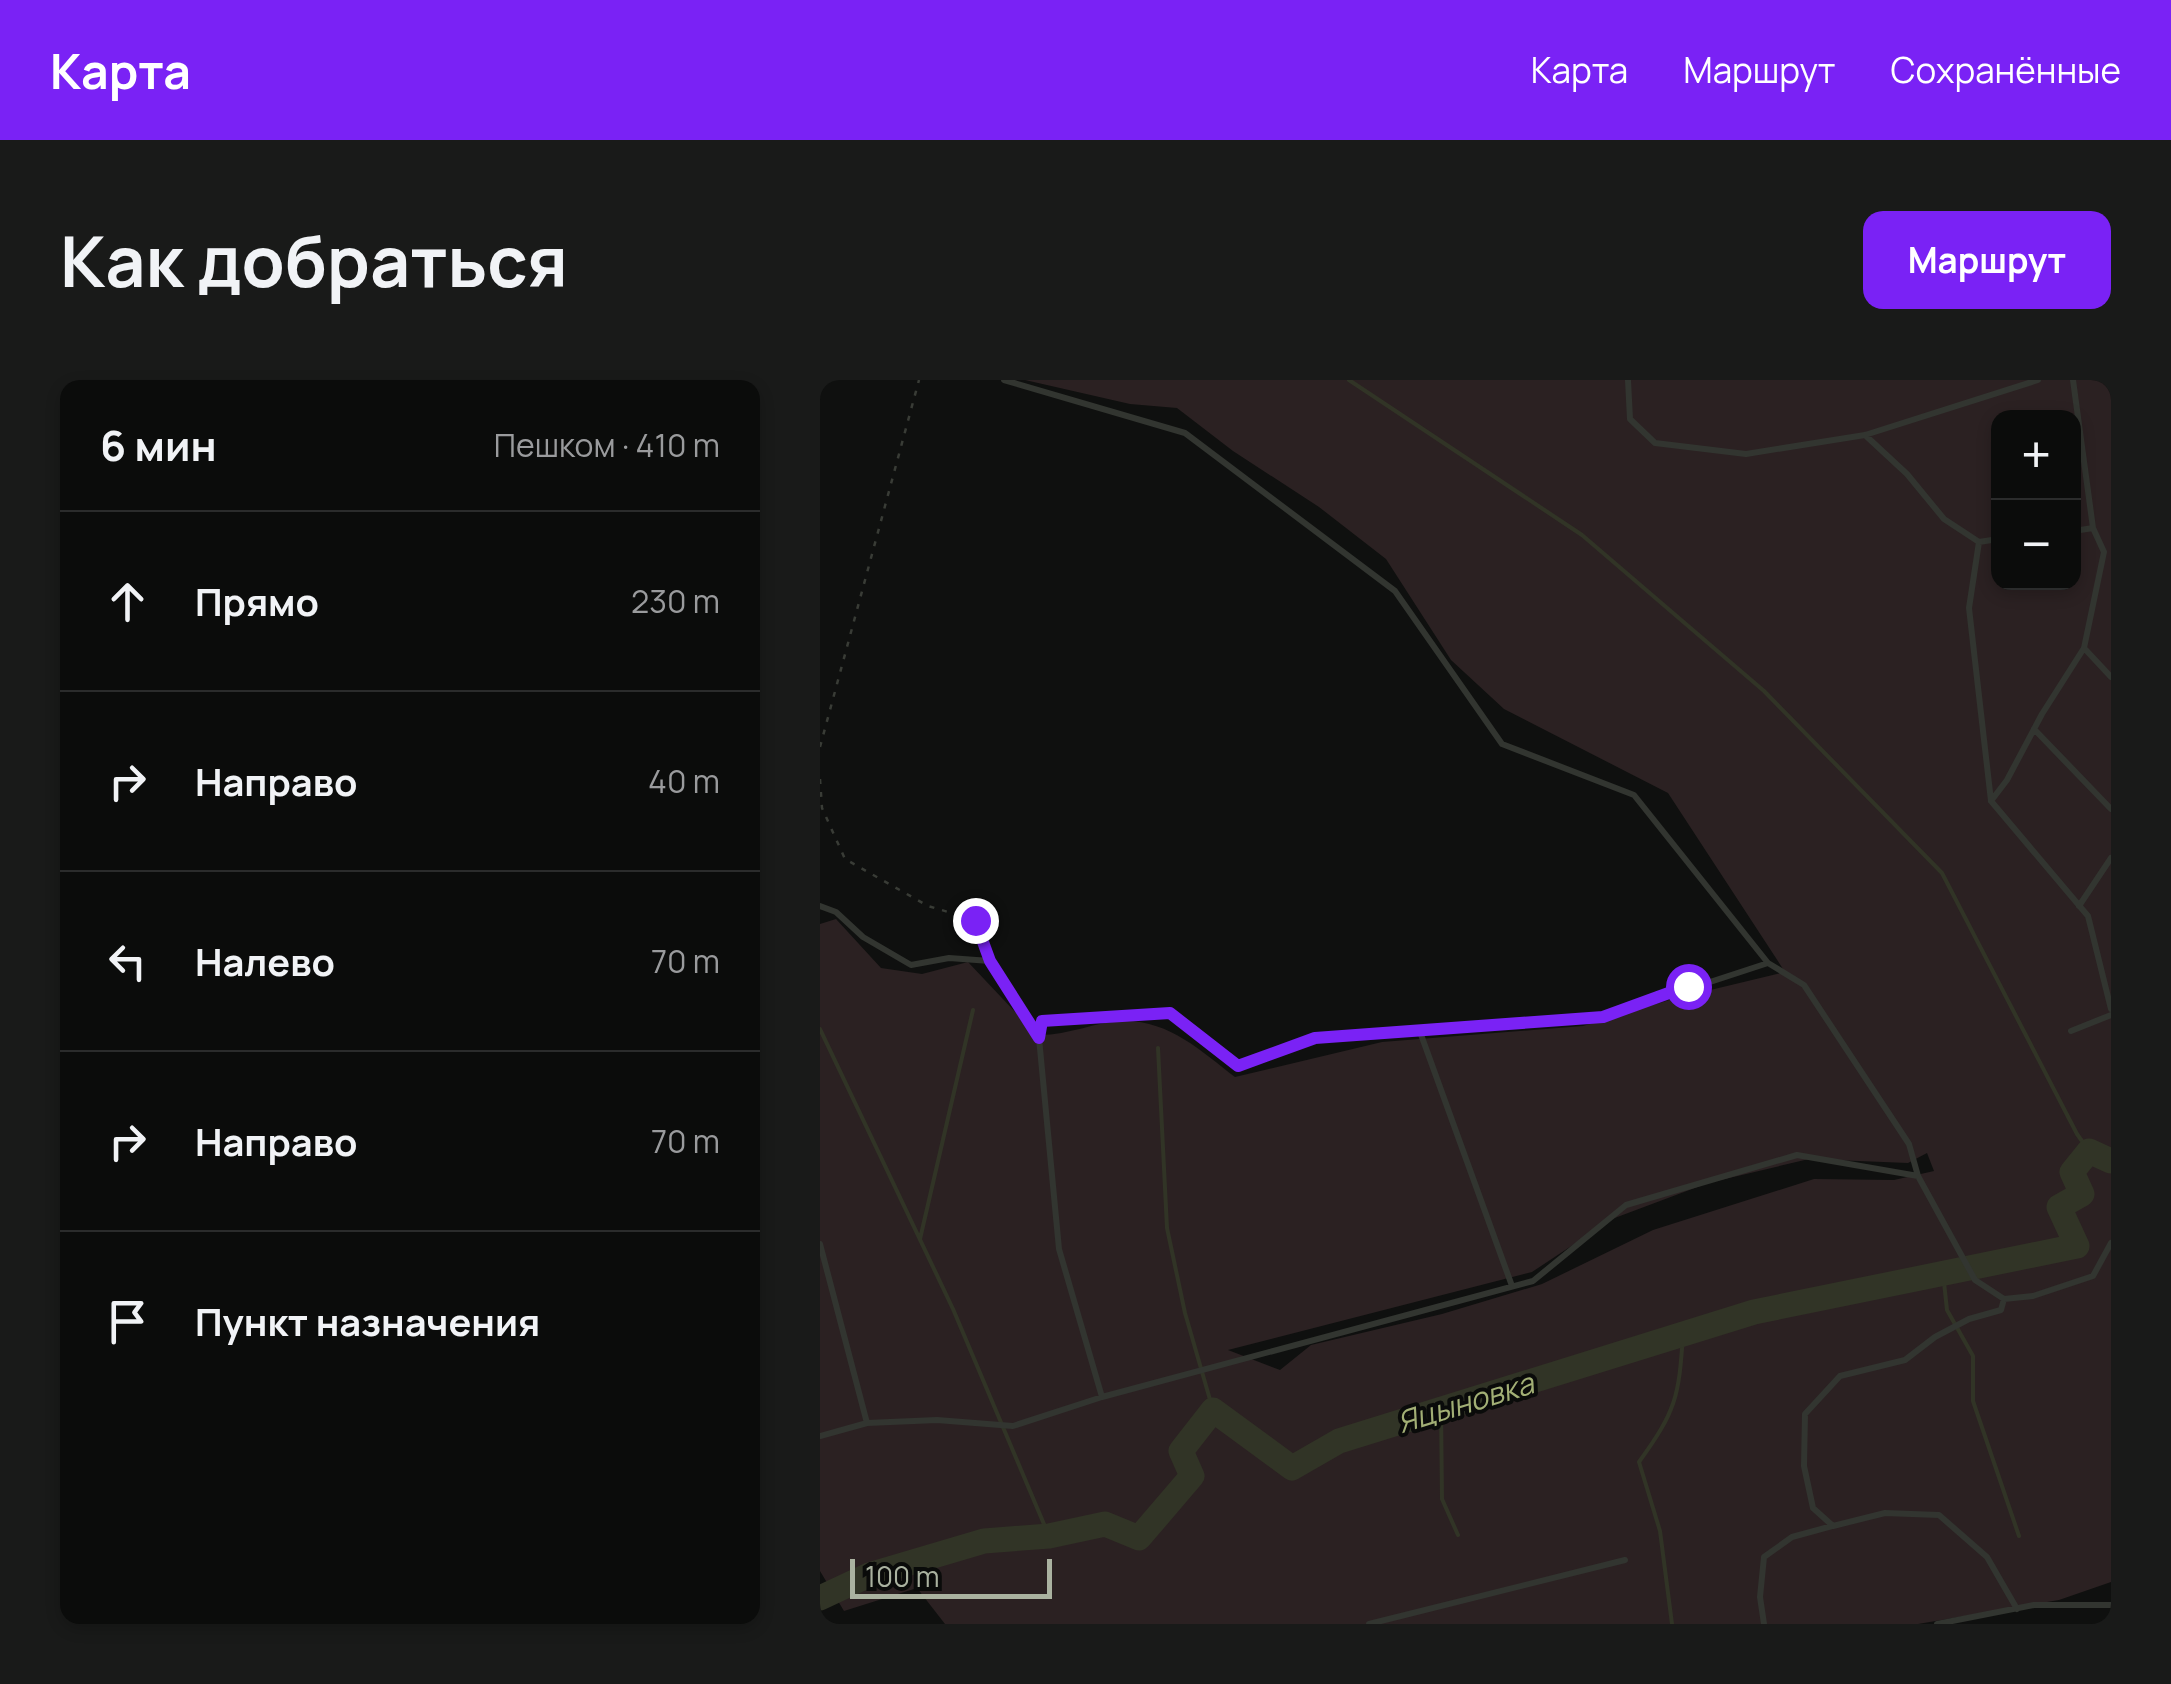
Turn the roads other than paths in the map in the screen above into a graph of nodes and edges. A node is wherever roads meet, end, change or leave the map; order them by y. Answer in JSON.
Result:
{"nodes":[{"id":1,"x":1004,"y":380,"type":"edge"},
{"id":2,"x":1628,"y":380,"type":"edge"},
{"id":3,"x":2038,"y":380,"type":"edge"},
{"id":4,"x":2073,"y":380,"type":"edge"},
{"id":5,"x":1865,"y":436,"type":"junction"},
{"id":6,"x":2093,"y":528,"type":"junction"},
{"id":7,"x":2081,"y":530,"type":"edge"},
{"id":8,"x":1991,"y":541,"type":"edge"},
{"id":9,"x":1979,"y":542,"type":"junction"},
{"id":10,"x":2084,"y":648,"type":"junction"},
{"id":11,"x":2111,"y":677,"type":"edge"},
{"id":12,"x":2034,"y":729,"type":"junction"},
{"id":13,"x":1990,"y":801,"type":"junction"},
{"id":14,"x":2111,"y":809,"type":"edge"},
{"id":15,"x":2111,"y":858,"type":"edge"},
{"id":16,"x":820,"y":906,"type":"edge"},
{"id":17,"x":2079,"y":906,"type":"junction"},
{"id":18,"x":1768,"y":962,"type":"junction"},
{"id":19,"x":2111,"y":1012,"type":"edge"},
{"id":20,"x":1420,"y":1030,"type":"junction"},
{"id":21,"x":2071,"y":1032,"type":"dead end"},
{"id":22,"x":1039,"y":1038,"type":"junction"},
{"id":23,"x":1918,"y":1176,"type":"junction"},
{"id":24,"x":2111,"y":1243,"type":"edge"},
{"id":25,"x":820,"y":1244,"type":"edge"},
{"id":26,"x":1512,"y":1286,"type":"junction"},
{"id":27,"x":2004,"y":1298,"type":"junction"},
{"id":28,"x":1102,"y":1397,"type":"junction"},
{"id":29,"x":867,"y":1423,"type":"junction"},
{"id":30,"x":820,"y":1436,"type":"edge"},
{"id":31,"x":1833,"y":1526,"type":"junction"},
{"id":32,"x":1624,"y":1560,"type":"dead end"},
{"id":33,"x":2110,"y":1604,"type":"edge"},
{"id":34,"x":2017,"y":1608,"type":"junction"},
{"id":35,"x":2111,"y":1616,"type":"edge"},
{"id":36,"x":1369,"y":1624,"type":"edge"},
{"id":37,"x":1764,"y":1624,"type":"edge"},
{"id":38,"x":1937,"y":1624,"type":"edge"}],
"edges":[{"from":1,"to":18,"type":"lane"},
{"from":2,"to":5,"type":"lane"},
{"from":3,"to":5,"type":"lane"},
{"from":4,"to":6,"type":"lane"},
{"from":5,"to":9,"type":"lane"},
{"from":6,"to":7,"type":"lane"},
{"from":6,"to":10,"type":"lane"},
{"from":8,"to":9,"type":"lane"},
{"from":9,"to":13,"type":"lane"},
{"from":10,"to":11,"type":"lane"},
{"from":10,"to":12,"type":"lane"},
{"from":12,"to":13,"type":"lane"},
{"from":12,"to":14,"type":"lane"},
{"from":13,"to":17,"type":"lane"},
{"from":15,"to":17,"type":"lane"},
{"from":16,"to":22,"type":"lane"},
{"from":17,"to":19,"type":"lane"},
{"from":18,"to":20,"type":"lane"},
{"from":18,"to":23,"type":"lane"},
{"from":19,"to":21,"type":"lane"},
{"from":20,"to":22,"type":"lane"},
{"from":20,"to":26,"type":"lane"},
{"from":22,"to":28,"type":"lane"},
{"from":23,"to":26,"type":"lane"},
{"from":23,"to":27,"type":"lane"},
{"from":24,"to":27,"type":"lane"},
{"from":25,"to":29,"type":"lane"},
{"from":26,"to":28,"type":"lane"},
{"from":27,"to":31,"type":"lane"},
{"from":28,"to":29,"type":"lane"},
{"from":29,"to":30,"type":"lane"},
{"from":31,"to":34,"type":"lane"},
{"from":31,"to":37,"type":"lane"},
{"from":32,"to":36,"type":"lane"},
{"from":33,"to":34,"type":"lane"},
{"from":33,"to":35,"type":"lane"},
{"from":34,"to":38,"type":"lane"}]}
